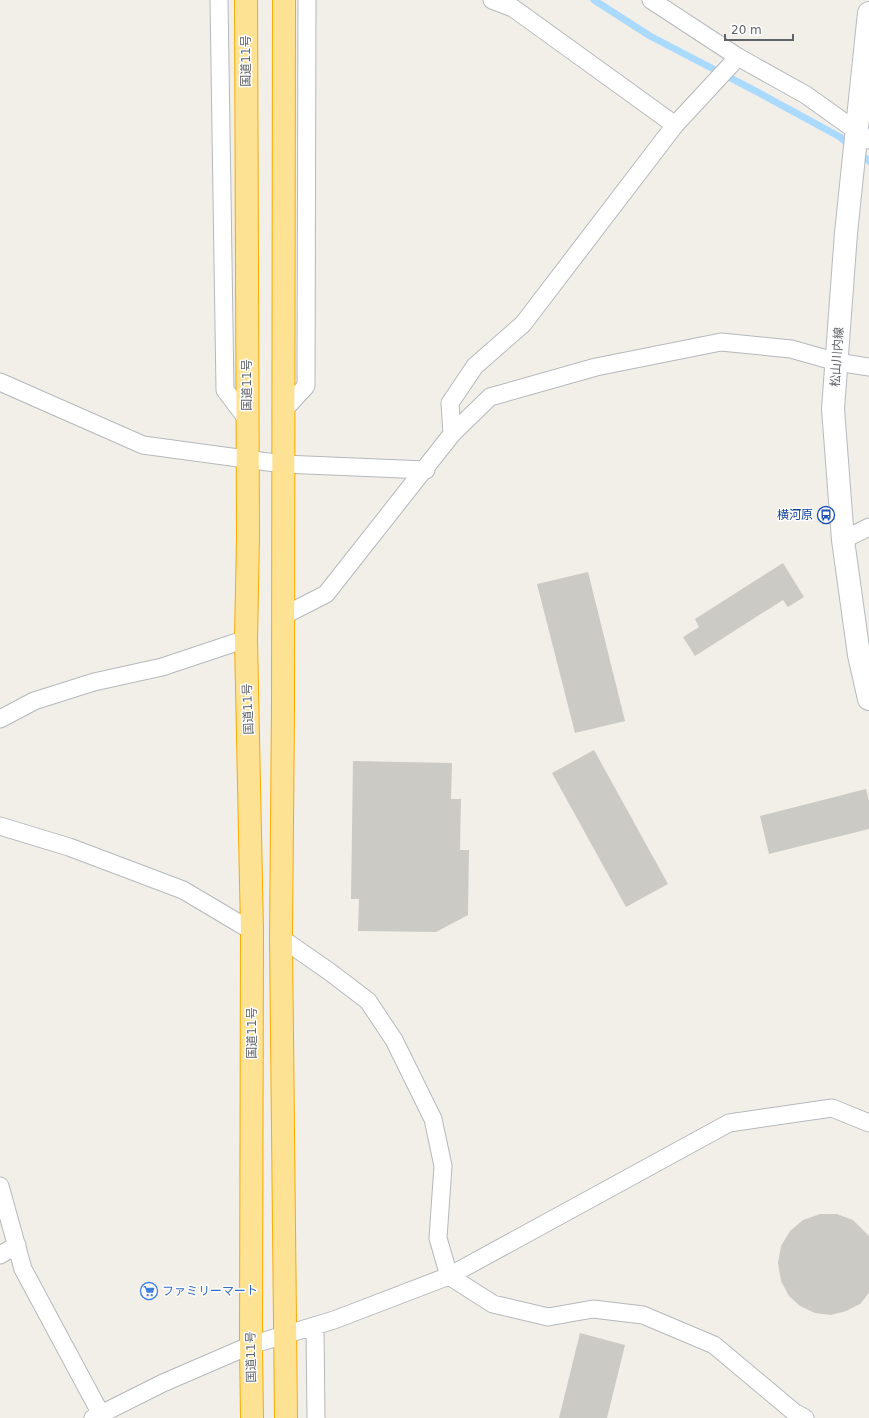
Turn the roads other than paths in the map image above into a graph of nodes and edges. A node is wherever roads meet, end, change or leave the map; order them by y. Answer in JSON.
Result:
{"nodes":[{"id":1,"x":219,"y":0,"type":"edge"},
{"id":2,"x":246,"y":0,"type":"edge"},
{"id":3,"x":284,"y":0,"type":"edge"},
{"id":4,"x":307,"y":0,"type":"edge"},
{"id":5,"x":492,"y":0,"type":"edge"},
{"id":6,"x":651,"y":0,"type":"edge"},
{"id":7,"x":869,"y":13,"type":"edge"},
{"id":8,"x":867,"y":47,"type":"edge"},
{"id":9,"x":738,"y":57,"type":"junction"},
{"id":10,"x":675,"y":125,"type":"junction"},
{"id":11,"x":862,"y":135,"type":"edge"},
{"id":12,"x":836,"y":362,"type":"junction"},
{"id":13,"x":869,"y":367,"type":"edge"},
{"id":14,"x":0,"y":382,"type":"edge"},
{"id":15,"x":283,"y":411,"type":"junction"},
{"id":16,"x":247,"y":419,"type":"junction"},
{"id":17,"x":452,"y":434,"type":"junction"},
{"id":18,"x":247,"y":460,"type":"junction"},
{"id":19,"x":283,"y":464,"type":"junction"},
{"id":20,"x":426,"y":470,"type":"junction"},
{"id":21,"x":869,"y":527,"type":"edge"},
{"id":22,"x":843,"y":540,"type":"junction"},
{"id":23,"x":283,"y":616,"type":"junction"},
{"id":24,"x":246,"y":639,"type":"junction"},
{"id":25,"x":869,"y":699,"type":"edge"},
{"id":26,"x":0,"y":719,"type":"edge"},
{"id":27,"x":0,"y":826,"type":"edge"},
{"id":28,"x":252,"y":931,"type":"junction"},
{"id":29,"x":281,"y":938,"type":"junction"},
{"id":30,"x":869,"y":1124,"type":"edge"},
{"id":31,"x":0,"y":1186,"type":"edge"},
{"id":32,"x":17,"y":1246,"type":"junction"},
{"id":33,"x":0,"y":1255,"type":"edge"},
{"id":34,"x":449,"y":1276,"type":"junction"},
{"id":35,"x":315,"y":1326,"type":"junction"},
{"id":36,"x":285,"y":1334,"type":"junction"},
{"id":37,"x":251,"y":1344,"type":"junction"},
{"id":38,"x":796,"y":1416,"type":"edge"},
{"id":39,"x":99,"y":1417,"type":"edge"},
{"id":40,"x":252,"y":1418,"type":"edge"},
{"id":41,"x":286,"y":1418,"type":"edge"},
{"id":42,"x":316,"y":1418,"type":"edge"}],
"edges":[{"from":1,"to":16,"type":"street"},
{"from":2,"to":16,"type":"highway","name":"国道11号"},
{"from":3,"to":15,"type":"highway"},
{"from":4,"to":15,"type":"street"},
{"from":5,"to":10,"type":"street"},
{"from":6,"to":9,"type":"street"},
{"from":7,"to":8,"type":"main road","name":"松山川内線"},
{"from":8,"to":11,"type":"main road","name":"松山川内線"},
{"from":9,"to":10,"type":"street"},
{"from":9,"to":11,"type":"street"},
{"from":10,"to":17,"type":"street"},
{"from":11,"to":12,"type":"main road","name":"松山川内線"},
{"from":12,"to":13,"type":"street"},
{"from":12,"to":17,"type":"street"},
{"from":12,"to":22,"type":"main road","name":"松山川内線"},
{"from":14,"to":18,"type":"street"},
{"from":15,"to":19,"type":"highway"},
{"from":16,"to":18,"type":"highway","name":"国道11号"},
{"from":17,"to":20,"type":"street"},
{"from":18,"to":19,"type":"street"},
{"from":18,"to":24,"type":"highway","name":"国道11号"},
{"from":19,"to":20,"type":"street"},
{"from":19,"to":23,"type":"highway"},
{"from":20,"to":23,"type":"street"},
{"from":21,"to":22,"type":"street"},
{"from":22,"to":25,"type":"main road","name":"松山川内線"},
{"from":23,"to":29,"type":"highway"},
{"from":24,"to":26,"type":"street"},
{"from":24,"to":28,"type":"highway","name":"国道11号"},
{"from":27,"to":28,"type":"street"},
{"from":28,"to":37,"type":"highway","name":"国道11号"},
{"from":29,"to":34,"type":"street"},
{"from":29,"to":36,"type":"highway"},
{"from":30,"to":34,"type":"street"},
{"from":31,"to":32,"type":"street"},
{"from":32,"to":33,"type":"street"},
{"from":32,"to":39,"type":"street"},
{"from":34,"to":35,"type":"street"},
{"from":34,"to":38,"type":"street"},
{"from":35,"to":36,"type":"street"},
{"from":35,"to":42,"type":"street"},
{"from":36,"to":37,"type":"street"},
{"from":36,"to":41,"type":"highway"},
{"from":37,"to":39,"type":"street"},
{"from":37,"to":40,"type":"highway","name":"国道11号"}]}
